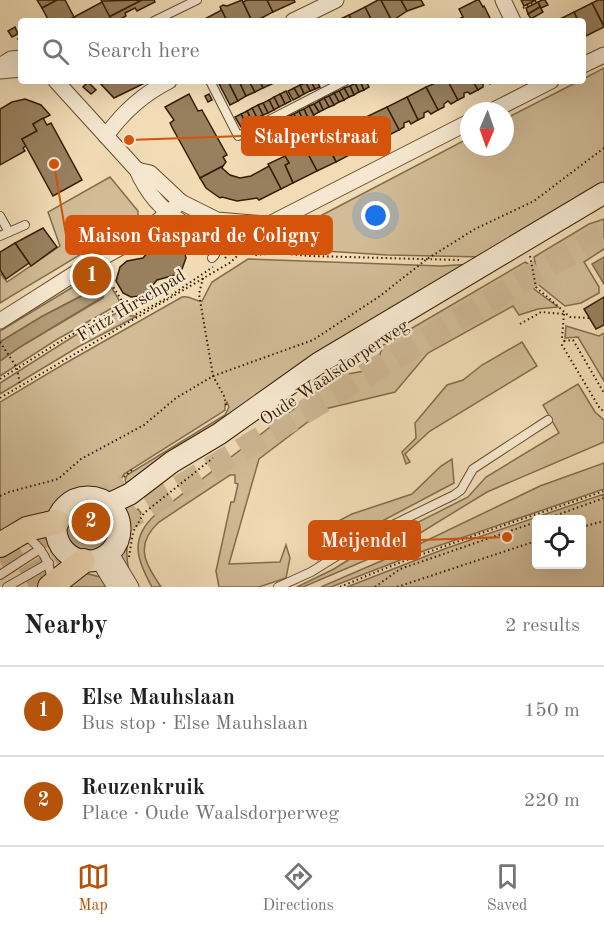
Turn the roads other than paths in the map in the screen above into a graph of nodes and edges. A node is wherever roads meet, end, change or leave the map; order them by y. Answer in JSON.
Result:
{"nodes":[{"id":1,"x":197,"y":0,"type":"edge"},
{"id":2,"x":336,"y":0,"type":"edge"},
{"id":3,"x":502,"y":0,"type":"edge"},
{"id":4,"x":160,"y":18,"type":"edge"},
{"id":5,"x":298,"y":18,"type":"edge"},
{"id":6,"x":512,"y":18,"type":"edge"},
{"id":7,"x":604,"y":55,"type":"edge"},
{"id":8,"x":18,"y":58,"type":"edge"},
{"id":9,"x":586,"y":64,"type":"edge"},
{"id":10,"x":0,"y":68,"type":"edge"},
{"id":11,"x":18,"y":69,"type":"edge"},
{"id":12,"x":59,"y":84,"type":"edge"},
{"id":13,"x":160,"y":84,"type":"edge"},
{"id":14,"x":212,"y":84,"type":"edge"},
{"id":15,"x":339,"y":84,"type":"edge"},
{"id":16,"x":543,"y":84,"type":"edge"},
{"id":17,"x":509,"y":102,"type":"edge"},
{"id":18,"x":460,"y":126,"type":"edge"},
{"id":19,"x":106,"y":136,"type":"junction"},
{"id":20,"x":137,"y":170,"type":"junction"},
{"id":21,"x":604,"y":193,"type":"edge"},
{"id":22,"x":181,"y":202,"type":"junction"},
{"id":23,"x":168,"y":212,"type":"junction"},
{"id":24,"x":0,"y":216,"type":"edge"},
{"id":25,"x":25,"y":225,"type":"dead end"},
{"id":26,"x":217,"y":228,"type":"junction"},
{"id":27,"x":9,"y":232,"type":"junction"},
{"id":28,"x":0,"y":236,"type":"edge"},
{"id":29,"x":215,"y":261,"type":"road end"},
{"id":30,"x":0,"y":321,"type":"edge"},
{"id":31,"x":548,"y":420,"type":"dead end"},
{"id":32,"x":219,"y":434,"type":"junction"},
{"id":33,"x":114,"y":511,"type":"junction"},
{"id":34,"x":57,"y":522,"type":"junction"},
{"id":35,"x":21,"y":532,"type":"junction"},
{"id":36,"x":0,"y":544,"type":"edge"},
{"id":37,"x":40,"y":549,"type":"junction"},
{"id":38,"x":97,"y":557,"type":"junction"},
{"id":39,"x":0,"y":575,"type":"edge"},
{"id":40,"x":50,"y":579,"type":"edge"},
{"id":41,"x":7,"y":587,"type":"edge"},
{"id":42,"x":115,"y":587,"type":"edge"},
{"id":43,"x":131,"y":587,"type":"edge"},
{"id":44,"x":278,"y":587,"type":"edge"}],
"edges":[{"from":1,"to":4,"type":"lane"},
{"from":2,"to":5,"type":"street"},
{"from":3,"to":6,"type":"street"},
{"from":7,"to":9,"type":"street"},
{"from":8,"to":10,"type":"street"},
{"from":10,"to":11,"type":"street"},
{"from":12,"to":19,"type":"street"},
{"from":13,"to":19,"type":"street"},
{"from":14,"to":15,"type":"lane"},
{"from":16,"to":17,"type":"street"},
{"from":18,"to":26,"type":"street"},
{"from":19,"to":20,"type":"street"},
{"from":20,"to":22,"type":"street"},
{"from":20,"to":23,"type":"street"},
{"from":21,"to":32,"type":"main road","name":"Oude Waalsdorperweg"},
{"from":22,"to":23,"type":"street"},
{"from":22,"to":26,"type":"street"},
{"from":23,"to":26,"type":"street"},
{"from":23,"to":30,"type":"street"},
{"from":24,"to":27,"type":"lane"},
{"from":25,"to":27,"type":"lane"},
{"from":26,"to":29,"type":"lane"},
{"from":27,"to":28,"type":"lane"},
{"from":31,"to":44,"type":"lane"},
{"from":32,"to":33,"type":"main road","name":"Oude Waalsdorperweg"},
{"from":32,"to":33,"type":"main road","name":"Oude Waalsdorperweg"},
{"from":33,"to":34,"type":"main road"},
{"from":33,"to":38,"type":"main road"},
{"from":34,"to":35,"type":"main road"},
{"from":34,"to":38,"type":"main road"},
{"from":35,"to":36,"type":"main road"},
{"from":35,"to":37,"type":"lane"},
{"from":37,"to":39,"type":"lane"},
{"from":37,"to":40,"type":"lane"},
{"from":38,"to":40,"type":"main road"},
{"from":38,"to":42,"type":"street"},
{"from":38,"to":43,"type":"street"},
{"from":40,"to":41,"type":"lane"}]}
